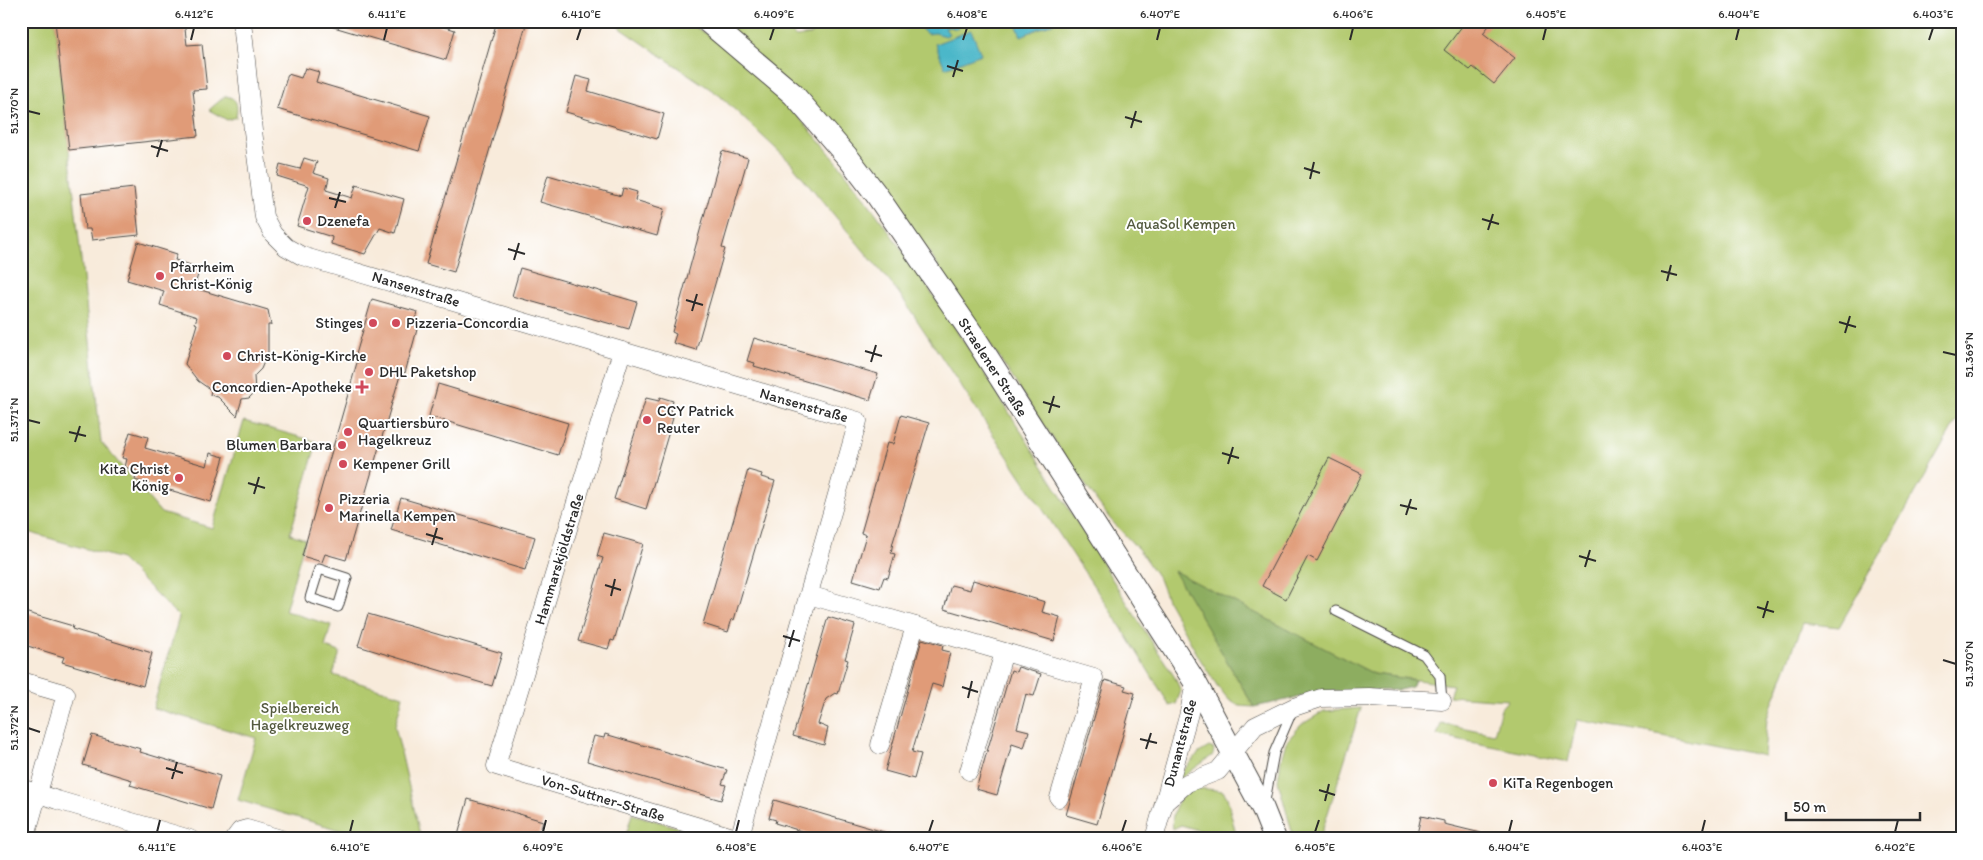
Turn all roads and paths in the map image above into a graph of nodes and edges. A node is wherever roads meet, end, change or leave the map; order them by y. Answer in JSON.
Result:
{"nodes":[{"id":1,"x":242,"y":21,"type":"edge"},
{"id":2,"x":707,"y":21,"type":"edge"},
{"id":3,"x":622,"y":351,"type":"junction"},
{"id":4,"x":347,"y":578,"type":"joint"},
{"id":5,"x":809,"y":595,"type":"junction"},
{"id":6,"x":1336,"y":611,"type":"dead end"},
{"id":7,"x":915,"y":626,"type":"junction"},
{"id":8,"x":1004,"y":652,"type":"junction"},
{"id":9,"x":21,"y":681,"type":"edge"},
{"id":10,"x":1195,"y":682,"type":"junction"},
{"id":11,"x":1442,"y":701,"type":"joint"},
{"id":12,"x":1294,"y":707,"type":"junction"},
{"id":13,"x":880,"y":745,"type":"dead end"},
{"id":14,"x":1234,"y":751,"type":"junction"},
{"id":15,"x":496,"y":766,"type":"joint"},
{"id":16,"x":969,"y":771,"type":"dead end"},
{"id":17,"x":21,"y":788,"type":"edge"},
{"id":18,"x":38,"y":792,"type":"junction"},
{"id":19,"x":1059,"y":798,"type":"dead end"},
{"id":20,"x":1164,"y":804,"type":"junction"},
{"id":21,"x":1263,"y":809,"type":"junction"},
{"id":22,"x":26,"y":839,"type":"edge"},
{"id":23,"x":190,"y":839,"type":"edge"},
{"id":24,"x":234,"y":839,"type":"edge"},
{"id":25,"x":282,"y":839,"type":"edge"},
{"id":26,"x":739,"y":839,"type":"edge"},
{"id":27,"x":1154,"y":839,"type":"edge"},
{"id":28,"x":1275,"y":839,"type":"edge"}],
"edges":[{"from":1,"to":3,"type":"street","name":"Nansenstraße"},
{"from":2,"to":10,"type":"street","name":"Straelener Straße"},
{"from":3,"to":5,"type":"street","name":"Nansenstraße"},
{"from":3,"to":15,"type":"street","name":"Hammarskjöldstraße"},
{"from":4,"to":4,"type":"lane"},
{"from":5,"to":7,"type":"street"},
{"from":5,"to":26,"type":"street"},
{"from":6,"to":11,"type":"lane"},
{"from":7,"to":8,"type":"street"},
{"from":7,"to":13,"type":"street"},
{"from":8,"to":16,"type":"street"},
{"from":8,"to":19,"type":"street"},
{"from":9,"to":18,"type":"street"},
{"from":10,"to":14,"type":"street","name":"Straelener Straße"},
{"from":10,"to":20,"type":"street","name":"Dunantstraße"},
{"from":11,"to":12,"type":"street"},
{"from":12,"to":14,"type":"street"},
{"from":12,"to":21,"type":"lane"},
{"from":14,"to":20,"type":"street","name":"Dunantstraße"},
{"from":14,"to":21,"type":"street","name":"Straelener Straße"},
{"from":15,"to":26,"type":"street","name":"Von-Suttner-Straße"},
{"from":17,"to":18,"type":"street"},
{"from":18,"to":22,"type":"street"},
{"from":18,"to":23,"type":"street"},
{"from":20,"to":27,"type":"street","name":"Dunantstraße"},
{"from":21,"to":28,"type":"street","name":"Straelener Straße"},
{"from":24,"to":25,"type":"street"}]}
